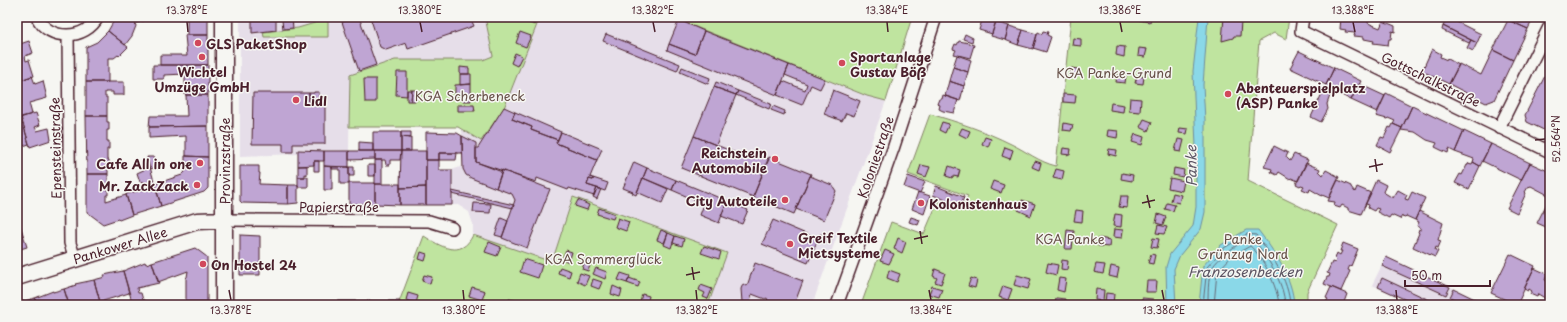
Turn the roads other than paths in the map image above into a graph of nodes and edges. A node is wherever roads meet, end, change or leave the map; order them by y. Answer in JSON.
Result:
{"nodes":[{"id":1,"x":37,"y":17,"type":"edge"},
{"id":2,"x":98,"y":17,"type":"edge"},
{"id":3,"x":224,"y":17,"type":"edge"},
{"id":4,"x":936,"y":17,"type":"edge"},
{"id":5,"x":1303,"y":17,"type":"edge"},
{"id":6,"x":1550,"y":25,"type":"edge"},
{"id":7,"x":68,"y":35,"type":"junction"},
{"id":8,"x":1499,"y":128,"type":"junction"},
{"id":9,"x":1550,"y":152,"type":"edge"},
{"id":10,"x":224,"y":220,"type":"junction"},
{"id":11,"x":452,"y":228,"type":"dead end"},
{"id":12,"x":75,"y":259,"type":"junction"},
{"id":13,"x":17,"y":277,"type":"edge"},
{"id":14,"x":224,"y":305,"type":"edge"},
{"id":15,"x":837,"y":305,"type":"edge"}],
"edges":[{"from":1,"to":7,"type":"street"},
{"from":2,"to":7,"type":"street"},
{"from":3,"to":10,"type":"main road","name":"Provinzstraße"},
{"from":4,"to":15,"type":"street","name":"Koloniestraße"},
{"from":5,"to":8,"type":"street","name":"Gottschalkstraße"},
{"from":6,"to":8,"type":"street"},
{"from":7,"to":12,"type":"street","name":"Epensteinstraße"},
{"from":8,"to":9,"type":"street","name":"Gottschalkstraße"},
{"from":10,"to":11,"type":"street","name":"Papierstraße"},
{"from":10,"to":12,"type":"main road","name":"Pankower Allee"},
{"from":10,"to":14,"type":"main road","name":"Provinzstraße"},
{"from":12,"to":13,"type":"main road","name":"Pankower Allee"}]}
